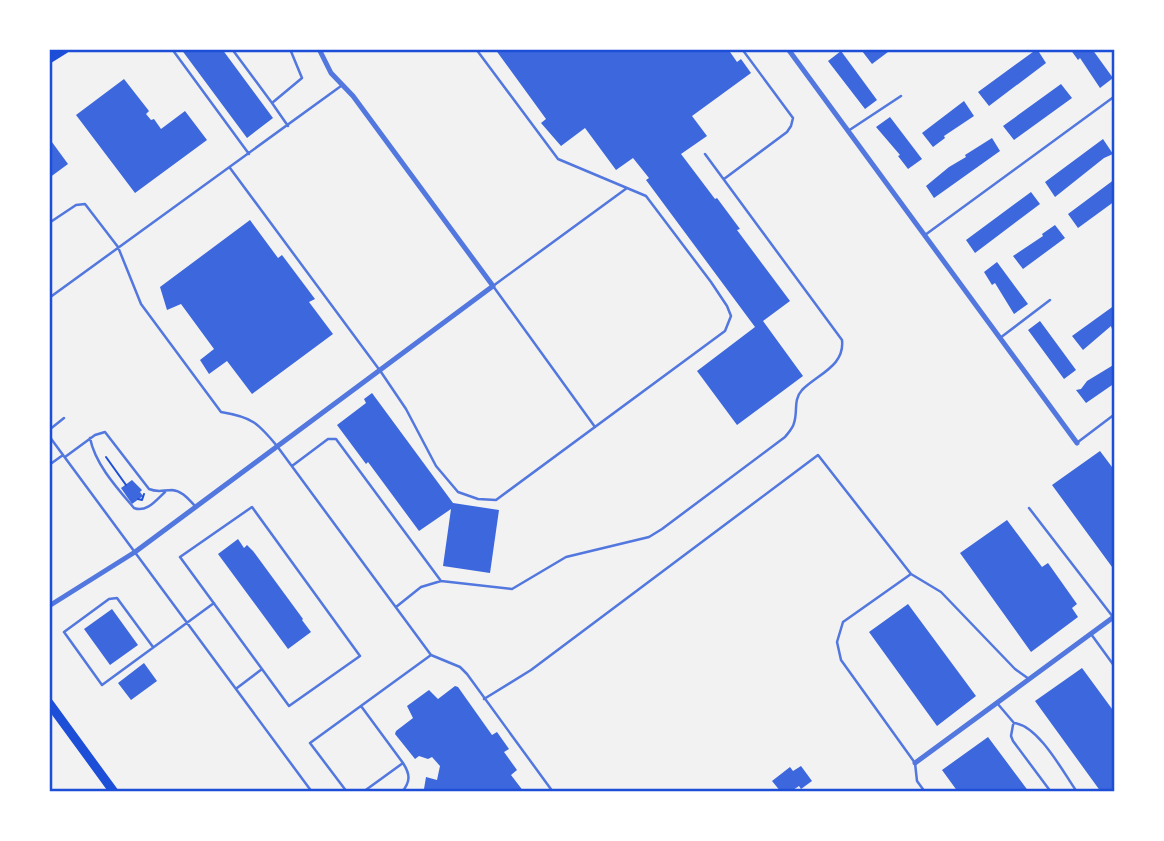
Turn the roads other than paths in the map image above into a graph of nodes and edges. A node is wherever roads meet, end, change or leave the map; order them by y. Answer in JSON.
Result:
{"nodes":[{"id":1,"x":65,"y":49,"type":"edge"},
{"id":2,"x":172,"y":49,"type":"edge"},
{"id":3,"x":232,"y":49,"type":"edge"},
{"id":4,"x":290,"y":49,"type":"edge"},
{"id":5,"x":319,"y":49,"type":"edge"},
{"id":6,"x":476,"y":49,"type":"edge"},
{"id":7,"x":742,"y":49,"type":"edge"},
{"id":8,"x":788,"y":49,"type":"edge"},
{"id":9,"x":49,"y":60,"type":"edge"},
{"id":10,"x":341,"y":86,"type":"junction"},
{"id":11,"x":901,"y":96,"type":"dead end"},
{"id":12,"x":1115,"y":96,"type":"edge"},
{"id":13,"x":272,"y":103,"type":"junction"},
{"id":14,"x":288,"y":126,"type":"junction"},
{"id":15,"x":848,"y":131,"type":"junction"},
{"id":16,"x":249,"y":154,"type":"junction"},
{"id":17,"x":705,"y":154,"type":"dead end"},
{"id":18,"x":230,"y":168,"type":"junction"},
{"id":19,"x":724,"y":178,"type":"junction"},
{"id":20,"x":627,"y":188,"type":"junction"},
{"id":21,"x":49,"y":223,"type":"edge"},
{"id":22,"x":925,"y":235,"type":"junction"},
{"id":23,"x":118,"y":247,"type":"junction"},
{"id":24,"x":493,"y":286,"type":"junction"},
{"id":25,"x":49,"y":298,"type":"edge"},
{"id":26,"x":1050,"y":300,"type":"dead end"},
{"id":27,"x":1000,"y":338,"type":"junction"},
{"id":28,"x":381,"y":372,"type":"junction"},
{"id":29,"x":1115,"y":414,"type":"edge"},
{"id":30,"x":64,"y":418,"type":"dead end"},
{"id":31,"x":596,"y":427,"type":"junction"},
{"id":32,"x":49,"y":430,"type":"edge"},
{"id":33,"x":49,"y":436,"type":"edge"},
{"id":34,"x":90,"y":438,"type":"junction"},
{"id":35,"x":54,"y":443,"type":"junction"},
{"id":36,"x":1077,"y":443,"type":"joint"},
{"id":37,"x":49,"y":446,"type":"edge"},
{"id":38,"x":277,"y":446,"type":"junction"},
{"id":39,"x":64,"y":456,"type":"junction"},
{"id":40,"x":49,"y":466,"type":"edge"},
{"id":41,"x":292,"y":466,"type":"junction"},
{"id":42,"x":166,"y":491,"type":"junction"},
{"id":43,"x":196,"y":507,"type":"junction"},
{"id":44,"x":1029,"y":508,"type":"dead end"},
{"id":45,"x":135,"y":552,"type":"junction"},
{"id":46,"x":911,"y":574,"type":"junction"},
{"id":47,"x":441,"y":581,"type":"junction"},
{"id":48,"x":214,"y":603,"type":"junction"},
{"id":49,"x":49,"y":606,"type":"edge"},
{"id":50,"x":396,"y":607,"type":"junction"},
{"id":51,"x":1114,"y":617,"type":"edge"},
{"id":52,"x":187,"y":621,"type":"junction"},
{"id":53,"x":1091,"y":634,"type":"junction"},
{"id":54,"x":153,"y":647,"type":"junction"},
{"id":55,"x":431,"y":655,"type":"junction"},
{"id":56,"x":1115,"y":667,"type":"edge"},
{"id":57,"x":262,"y":669,"type":"junction"},
{"id":58,"x":1029,"y":679,"type":"junction"},
{"id":59,"x":237,"y":688,"type":"junction"},
{"id":60,"x":484,"y":699,"type":"junction"},
{"id":61,"x":49,"y":703,"type":"edge"},
{"id":62,"x":997,"y":703,"type":"junction"},
{"id":63,"x":361,"y":706,"type":"junction"},
{"id":64,"x":1014,"y":723,"type":"junction"},
{"id":65,"x":402,"y":762,"type":"junction"},
{"id":66,"x":915,"y":763,"type":"junction"},
{"id":67,"x":112,"y":789,"type":"edge"},
{"id":68,"x":100,"y":792,"type":"edge"},
{"id":69,"x":312,"y":792,"type":"edge"},
{"id":70,"x":347,"y":792,"type":"edge"},
{"id":71,"x":363,"y":792,"type":"edge"},
{"id":72,"x":402,"y":792,"type":"edge"},
{"id":73,"x":553,"y":792,"type":"edge"},
{"id":74,"x":925,"y":792,"type":"edge"},
{"id":75,"x":1051,"y":792,"type":"edge"},
{"id":76,"x":1077,"y":792,"type":"edge"}],
"edges":[{"from":1,"to":9,"type":"main road"},
{"from":2,"to":16,"type":"lane"},
{"from":3,"to":13,"type":"lane"},
{"from":4,"to":13,"type":"lane"},
{"from":5,"to":10,"type":"street"},
{"from":6,"to":20,"type":"lane"},
{"from":7,"to":19,"type":"lane"},
{"from":8,"to":15,"type":"street"},
{"from":10,"to":14,"type":"lane"},
{"from":10,"to":24,"type":"street"},
{"from":11,"to":15,"type":"lane"},
{"from":12,"to":22,"type":"lane"},
{"from":13,"to":14,"type":"lane"},
{"from":14,"to":16,"type":"lane"},
{"from":15,"to":22,"type":"street"},
{"from":16,"to":18,"type":"lane"},
{"from":17,"to":19,"type":"lane"},
{"from":18,"to":23,"type":"lane"},
{"from":18,"to":28,"type":"lane"},
{"from":19,"to":47,"type":"lane"},
{"from":20,"to":24,"type":"lane"},
{"from":20,"to":31,"type":"lane"},
{"from":21,"to":23,"type":"lane"},
{"from":22,"to":27,"type":"street"},
{"from":23,"to":25,"type":"lane"},
{"from":23,"to":38,"type":"lane"},
{"from":24,"to":28,"type":"street"},
{"from":24,"to":31,"type":"lane"},
{"from":26,"to":27,"type":"lane"},
{"from":27,"to":36,"type":"street"},
{"from":28,"to":31,"type":"lane"},
{"from":28,"to":38,"type":"street"},
{"from":29,"to":36,"type":"lane"},
{"from":30,"to":32,"type":"lane"},
{"from":33,"to":35,"type":"lane"},
{"from":34,"to":39,"type":"lane"},
{"from":34,"to":42,"type":"lane"},
{"from":34,"to":42,"type":"lane"},
{"from":35,"to":37,"type":"lane"},
{"from":35,"to":39,"type":"lane"},
{"from":38,"to":41,"type":"lane"},
{"from":38,"to":43,"type":"street"},
{"from":39,"to":40,"type":"lane"},
{"from":39,"to":45,"type":"lane"},
{"from":41,"to":47,"type":"lane"},
{"from":41,"to":50,"type":"lane"},
{"from":42,"to":43,"type":"lane"},
{"from":43,"to":45,"type":"street"},
{"from":44,"to":51,"type":"lane"},
{"from":45,"to":49,"type":"street"},
{"from":45,"to":52,"type":"lane"},
{"from":46,"to":58,"type":"lane"},
{"from":46,"to":60,"type":"lane"},
{"from":46,"to":66,"type":"lane"},
{"from":47,"to":50,"type":"lane"},
{"from":48,"to":52,"type":"lane"},
{"from":48,"to":57,"type":"lane"},
{"from":48,"to":57,"type":"lane"},
{"from":50,"to":55,"type":"lane"},
{"from":51,"to":53,"type":"street"},
{"from":52,"to":54,"type":"lane"},
{"from":52,"to":59,"type":"lane"},
{"from":53,"to":56,"type":"lane"},
{"from":53,"to":58,"type":"street"},
{"from":54,"to":54,"type":"lane"},
{"from":55,"to":60,"type":"lane"},
{"from":55,"to":63,"type":"lane"},
{"from":57,"to":59,"type":"lane"},
{"from":58,"to":62,"type":"street"},
{"from":59,"to":69,"type":"lane"},
{"from":60,"to":73,"type":"lane"},
{"from":61,"to":67,"type":"main road"},
{"from":62,"to":64,"type":"lane"},
{"from":62,"to":66,"type":"street"},
{"from":63,"to":65,"type":"lane"},
{"from":63,"to":70,"type":"lane"},
{"from":64,"to":75,"type":"lane"},
{"from":64,"to":76,"type":"lane"},
{"from":65,"to":71,"type":"lane"},
{"from":65,"to":72,"type":"lane"},
{"from":66,"to":74,"type":"lane"},
{"from":67,"to":68,"type":"street"}]}
